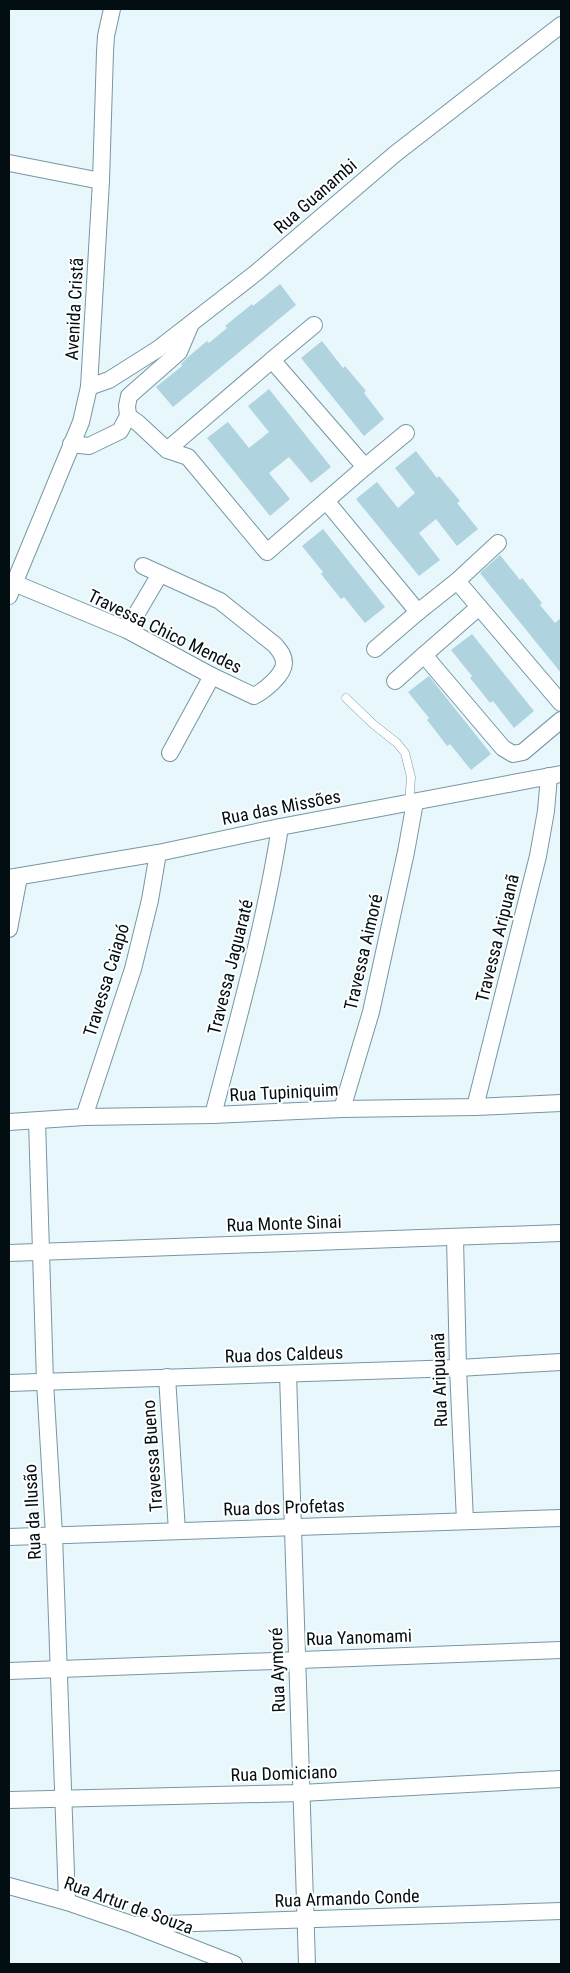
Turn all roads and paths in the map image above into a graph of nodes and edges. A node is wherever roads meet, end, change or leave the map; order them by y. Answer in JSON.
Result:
{"nodes":[{"id":1,"x":112,"y":9,"type":"edge"},
{"id":2,"x":561,"y":25,"type":"edge"},
{"id":3,"x":9,"y":164,"type":"edge"},
{"id":4,"x":101,"y":182,"type":"junction"},
{"id":5,"x":191,"y":324,"type":"junction"},
{"id":6,"x":314,"y":325,"type":"dead end"},
{"id":7,"x":272,"y":360,"type":"junction"},
{"id":8,"x":89,"y":387,"type":"junction"},
{"id":9,"x":128,"y":416,"type":"junction"},
{"id":10,"x":406,"y":433,"type":"dead end"},
{"id":11,"x":71,"y":444,"type":"junction"},
{"id":12,"x":167,"y":450,"type":"junction"},
{"id":13,"x":366,"y":467,"type":"junction"},
{"id":14,"x":327,"y":502,"type":"junction"},
{"id":15,"x":498,"y":543,"type":"dead end"},
{"id":16,"x":143,"y":566,"type":"dead end"},
{"id":17,"x":160,"y":574,"type":"junction"},
{"id":18,"x":457,"y":581,"type":"junction"},
{"id":19,"x":11,"y":590,"type":"edge"},
{"id":20,"x":479,"y":607,"type":"junction"},
{"id":21,"x":418,"y":612,"type":"junction"},
{"id":22,"x":127,"y":630,"type":"junction"},
{"id":23,"x":376,"y":649,"type":"dead end"},
{"id":24,"x":424,"y":655,"type":"junction"},
{"id":25,"x":212,"y":676,"type":"junction"},
{"id":26,"x":395,"y":681,"type":"dead end"},
{"id":27,"x":346,"y":698,"type":"dead end"},
{"id":28,"x":561,"y":703,"type":"edge"},
{"id":29,"x":561,"y":720,"type":"edge"},
{"id":30,"x":170,"y":753,"type":"dead end"},
{"id":31,"x":555,"y":775,"type":"edge"},
{"id":32,"x":412,"y":803,"type":"junction"},
{"id":33,"x":280,"y":826,"type":"junction"},
{"id":34,"x":158,"y":853,"type":"junction"},
{"id":35,"x":14,"y":877,"type":"edge"},
{"id":36,"x":9,"y":929,"type":"edge"},
{"id":37,"x":561,"y":1103,"type":"edge"},
{"id":38,"x":475,"y":1107,"type":"junction"},
{"id":39,"x":342,"y":1109,"type":"junction"},
{"id":40,"x":213,"y":1115,"type":"junction"},
{"id":41,"x":84,"y":1117,"type":"junction"},
{"id":42,"x":37,"y":1121,"type":"junction"},
{"id":43,"x":9,"y":1122,"type":"edge"},
{"id":44,"x":561,"y":1234,"type":"edge"},
{"id":45,"x":455,"y":1238,"type":"junction"},
{"id":46,"x":42,"y":1252,"type":"junction"},
{"id":47,"x":9,"y":1253,"type":"edge"},
{"id":48,"x":561,"y":1362,"type":"edge"},
{"id":49,"x":458,"y":1368,"type":"junction"},
{"id":50,"x":288,"y":1374,"type":"junction"},
{"id":51,"x":167,"y":1377,"type":"junction"},
{"id":52,"x":45,"y":1382,"type":"junction"},
{"id":53,"x":9,"y":1383,"type":"edge"},
{"id":54,"x":561,"y":1518,"type":"edge"},
{"id":55,"x":465,"y":1521,"type":"junction"},
{"id":56,"x":292,"y":1527,"type":"junction"},
{"id":57,"x":177,"y":1531,"type":"junction"},
{"id":58,"x":54,"y":1535,"type":"junction"},
{"id":59,"x":9,"y":1537,"type":"edge"},
{"id":60,"x":561,"y":1650,"type":"edge"},
{"id":61,"x":297,"y":1659,"type":"junction"},
{"id":62,"x":57,"y":1669,"type":"junction"},
{"id":63,"x":9,"y":1671,"type":"edge"},
{"id":64,"x":561,"y":1780,"type":"edge"},
{"id":65,"x":301,"y":1793,"type":"junction"},
{"id":66,"x":62,"y":1798,"type":"junction"},
{"id":67,"x":9,"y":1800,"type":"edge"},
{"id":68,"x":9,"y":1886,"type":"edge"},
{"id":69,"x":67,"y":1902,"type":"junction"},
{"id":70,"x":561,"y":1911,"type":"edge"},
{"id":71,"x":305,"y":1920,"type":"junction"},
{"id":72,"x":134,"y":1925,"type":"junction"},
{"id":73,"x":207,"y":1960,"type":"edge"},
{"id":74,"x":234,"y":1964,"type":"edge"},
{"id":75,"x":307,"y":1964,"type":"edge"}],
"edges":[{"from":1,"to":4,"type":"street","name":"Avenida Cristã"},
{"from":2,"to":5,"type":"street","name":"Rua Guanambi"},
{"from":3,"to":4,"type":"street"},
{"from":4,"to":8,"type":"street","name":"Avenida Cristã"},
{"from":5,"to":8,"type":"street","name":"Rua Guanambi"},
{"from":5,"to":9,"type":"street"},
{"from":6,"to":7,"type":"street"},
{"from":7,"to":12,"type":"street"},
{"from":7,"to":13,"type":"street"},
{"from":8,"to":11,"type":"street","name":"Avenida Cristã"},
{"from":9,"to":11,"type":"street"},
{"from":9,"to":12,"type":"street"},
{"from":10,"to":13,"type":"street"},
{"from":11,"to":19,"type":"street","name":"Avenida Cristã"},
{"from":12,"to":14,"type":"street"},
{"from":13,"to":14,"type":"street"},
{"from":14,"to":21,"type":"street"},
{"from":15,"to":18,"type":"street"},
{"from":16,"to":17,"type":"street"},
{"from":17,"to":22,"type":"street"},
{"from":17,"to":25,"type":"street","name":"Travessa Chico Mendes"},
{"from":18,"to":20,"type":"street"},
{"from":18,"to":21,"type":"street"},
{"from":19,"to":22,"type":"street","name":"Travessa Chico Mendes"},
{"from":20,"to":24,"type":"street"},
{"from":20,"to":28,"type":"street"},
{"from":21,"to":23,"type":"street"},
{"from":22,"to":25,"type":"street","name":"Travessa Chico Mendes"},
{"from":24,"to":26,"type":"street"},
{"from":24,"to":29,"type":"street"},
{"from":25,"to":30,"type":"street"},
{"from":27,"to":32,"type":"lane"},
{"from":31,"to":32,"type":"street","name":"Rua das Missões"},
{"from":31,"to":38,"type":"street","name":"Travessa Aripuanã"},
{"from":32,"to":33,"type":"street","name":"Rua das Missões"},
{"from":32,"to":39,"type":"street","name":"Travessa Aimoré"},
{"from":33,"to":34,"type":"street","name":"Rua das Missões"},
{"from":33,"to":40,"type":"street","name":"Travessa Jaguaraté"},
{"from":34,"to":35,"type":"street","name":"Rua das Missões"},
{"from":34,"to":41,"type":"street","name":"Travessa Caiapó"},
{"from":35,"to":36,"type":"street"},
{"from":37,"to":38,"type":"street","name":"Rua Tupiniquim"},
{"from":38,"to":39,"type":"street","name":"Rua Tupiniquim"},
{"from":39,"to":40,"type":"street","name":"Rua Tupiniquim"},
{"from":40,"to":41,"type":"street","name":"Rua Tupiniquim"},
{"from":41,"to":42,"type":"street","name":"Rua Tupiniquim"},
{"from":42,"to":43,"type":"street","name":"Rua Tupiniquim"},
{"from":42,"to":46,"type":"street","name":"Rua da Ilusão"},
{"from":44,"to":45,"type":"street","name":"Rua Monte Sinai"},
{"from":45,"to":46,"type":"street","name":"Rua Monte Sinai"},
{"from":45,"to":49,"type":"street","name":"Rua Aripuanã"},
{"from":46,"to":47,"type":"street","name":"Rua Monte Sinai"},
{"from":46,"to":52,"type":"street","name":"Rua da Ilusão"},
{"from":48,"to":49,"type":"street","name":"Rua dos Caldeus"},
{"from":49,"to":50,"type":"street","name":"Rua dos Caldeus"},
{"from":49,"to":55,"type":"street","name":"Rua Aripuanã"},
{"from":50,"to":51,"type":"street","name":"Rua dos Caldeus"},
{"from":50,"to":56,"type":"street","name":"Rua Aymoré"},
{"from":51,"to":52,"type":"street","name":"Rua dos Caldeus"},
{"from":51,"to":57,"type":"street","name":"Travessa Bueno"},
{"from":52,"to":53,"type":"street","name":"Rua dos Caldeus"},
{"from":52,"to":58,"type":"street","name":"Rua da Ilusão"},
{"from":54,"to":55,"type":"street","name":"Rua dos Profetas"},
{"from":55,"to":56,"type":"street","name":"Rua dos Profetas"},
{"from":56,"to":57,"type":"street","name":"Rua dos Profetas"},
{"from":56,"to":61,"type":"street","name":"Rua Aymoré"},
{"from":57,"to":58,"type":"street","name":"Rua dos Profetas"},
{"from":58,"to":59,"type":"street","name":"Rua dos Profetas"},
{"from":58,"to":62,"type":"street","name":"Rua da Ilusão"},
{"from":60,"to":61,"type":"street","name":"Rua Yanomami"},
{"from":61,"to":62,"type":"street","name":"Rua Yanomami"},
{"from":61,"to":65,"type":"street","name":"Rua Aymoré"},
{"from":62,"to":63,"type":"street","name":"Rua Yanomami"},
{"from":62,"to":66,"type":"street","name":"Rua da Ilusão"},
{"from":64,"to":65,"type":"street","name":"Rua Domiciano"},
{"from":65,"to":66,"type":"street","name":"Rua Domiciano"},
{"from":65,"to":71,"type":"street","name":"Rua Aymoré"},
{"from":66,"to":67,"type":"street","name":"Rua Domiciano"},
{"from":66,"to":69,"type":"street","name":"Rua da Ilusão"},
{"from":68,"to":69,"type":"street","name":"Rua Artur de Souza"},
{"from":69,"to":72,"type":"street","name":"Rua Artur de Souza"},
{"from":70,"to":71,"type":"street","name":"Rua Armando Conde"},
{"from":71,"to":72,"type":"street","name":"Rua Armando Conde"},
{"from":71,"to":75,"type":"street","name":"Rua Aymoré"},
{"from":72,"to":73,"type":"street","name":"Rua Artur de Souza"},
{"from":73,"to":74,"type":"street","name":"Rua Artur de Souza"}]}
